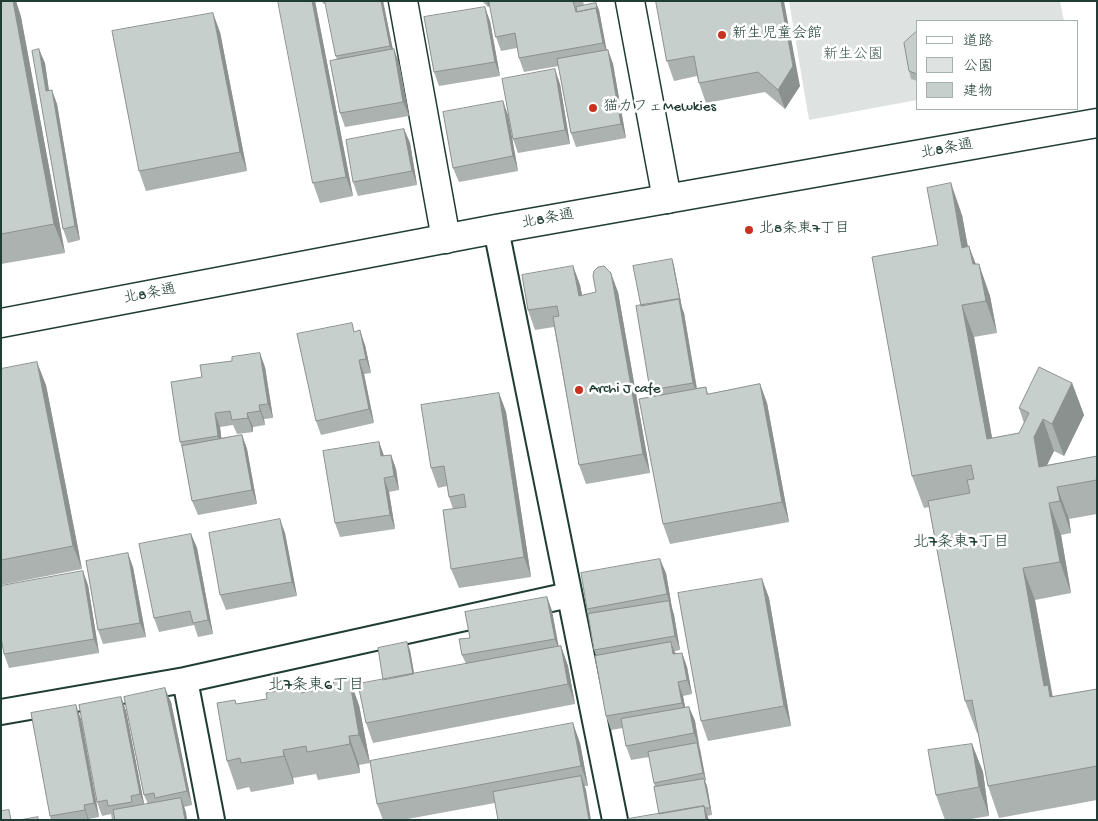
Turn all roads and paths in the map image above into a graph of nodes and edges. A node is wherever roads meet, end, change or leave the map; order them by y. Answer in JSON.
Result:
{"nodes":[{"id":1,"x":402,"y":1,"type":"edge"},
{"id":2,"x":630,"y":1,"type":"edge"},
{"id":3,"x":1097,"y":123,"type":"edge"},
{"id":4,"x":667,"y":199,"type":"junction"},
{"id":5,"x":496,"y":229,"type":"junction"},
{"id":6,"x":446,"y":239,"type":"junction"},
{"id":7,"x":1,"y":324,"type":"edge"},
{"id":8,"x":570,"y":595,"type":"junction"},
{"id":9,"x":185,"y":680,"type":"junction"},
{"id":10,"x":1,"y":712,"type":"edge"},
{"id":11,"x":212,"y":820,"type":"edge"},
{"id":12,"x":614,"y":820,"type":"edge"}],
"edges":[{"from":1,"to":6,"type":"street"},
{"from":2,"to":4,"type":"street"},
{"from":3,"to":4,"type":"street","name":"北8条通"},
{"from":4,"to":5,"type":"street","name":"北8条通"},
{"from":5,"to":6,"type":"street","name":"北8条通"},
{"from":5,"to":8,"type":"lane"},
{"from":6,"to":7,"type":"street","name":"北8条通"},
{"from":8,"to":9,"type":"lane"},
{"from":8,"to":12,"type":"lane"},
{"from":9,"to":10,"type":"lane"},
{"from":9,"to":11,"type":"lane"}]}
